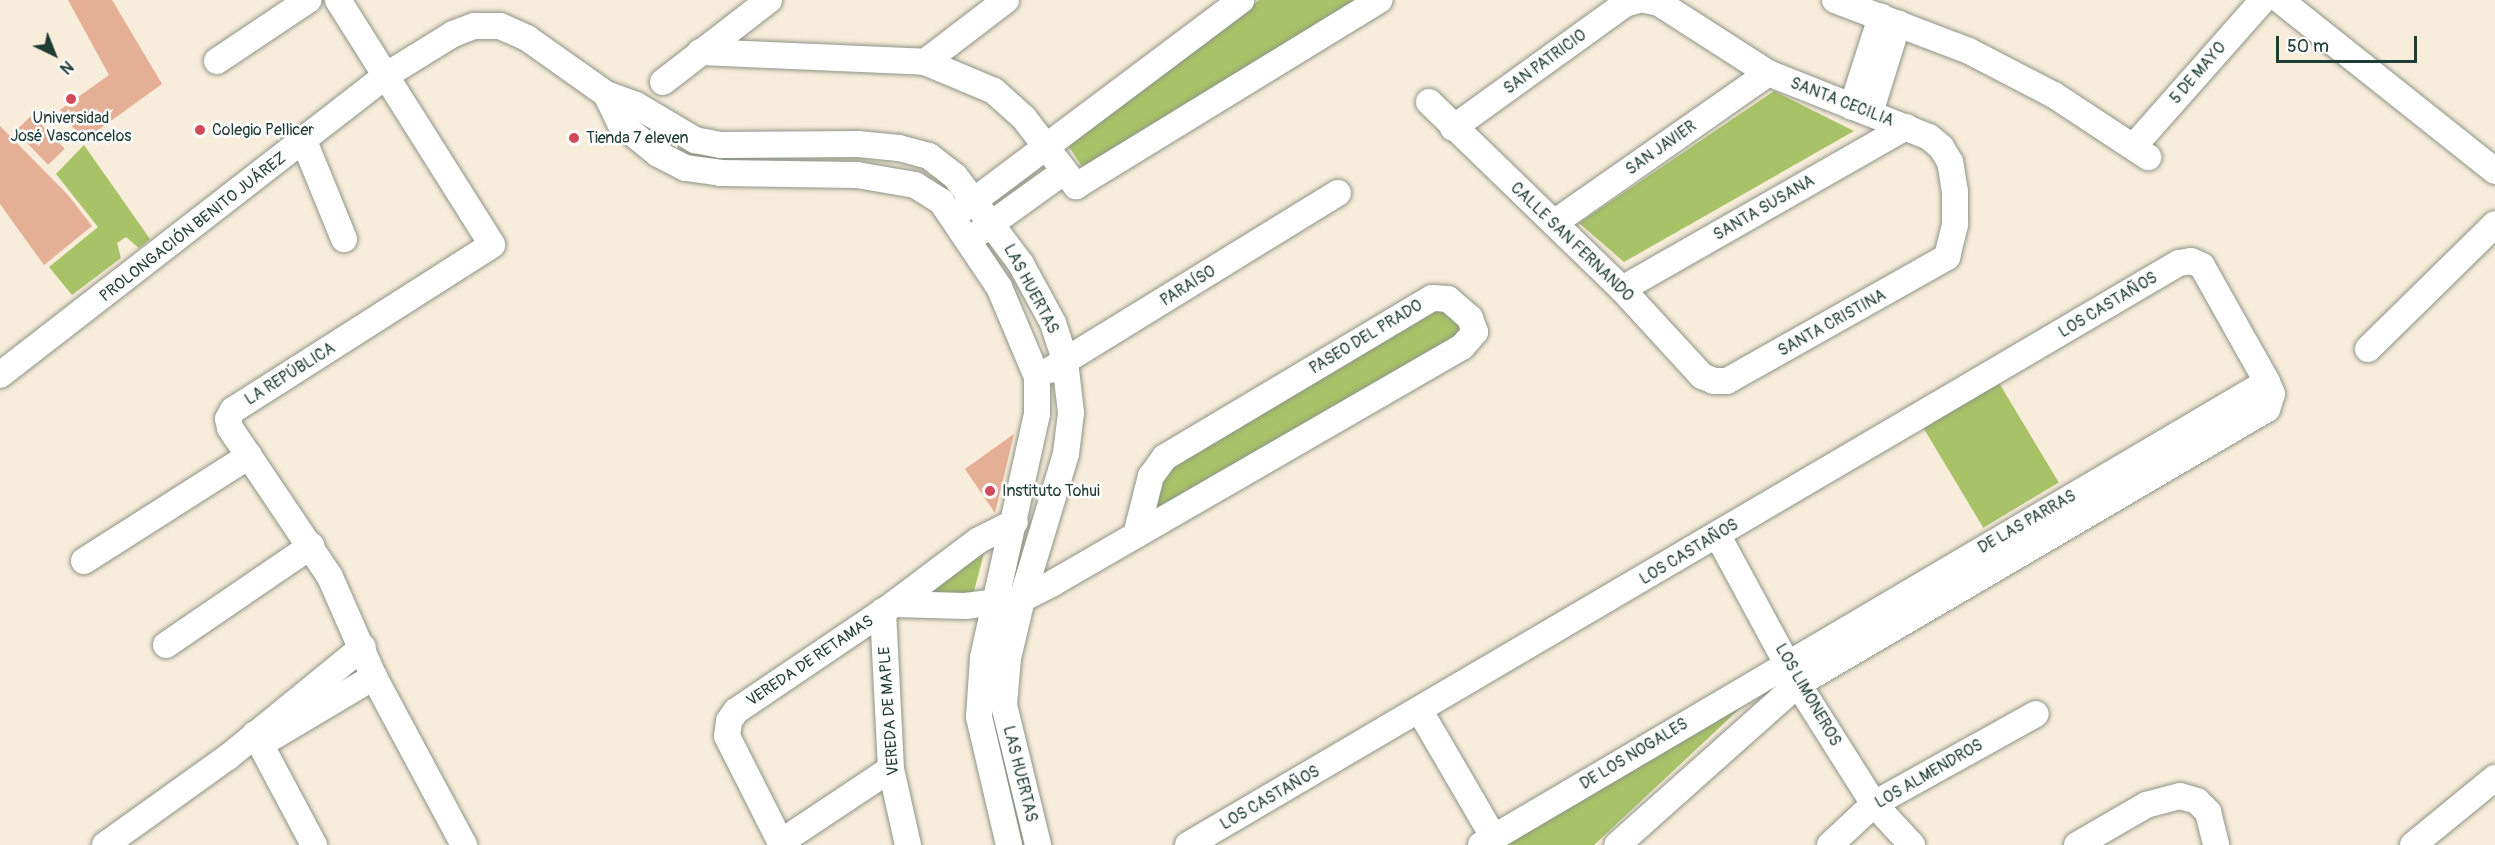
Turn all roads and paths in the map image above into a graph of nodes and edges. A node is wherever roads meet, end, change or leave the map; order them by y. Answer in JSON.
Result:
{"nodes":[{"id":1,"x":308,"y":0,"type":"edge"},
{"id":2,"x":338,"y":0,"type":"edge"},
{"id":3,"x":769,"y":0,"type":"edge"},
{"id":4,"x":1006,"y":0,"type":"edge"},
{"id":5,"x":1241,"y":0,"type":"edge"},
{"id":6,"x":1380,"y":0,"type":"edge"},
{"id":7,"x":1638,"y":0,"type":"edge"},
{"id":8,"x":1645,"y":0,"type":"edge"},
{"id":9,"x":1835,"y":0,"type":"edge"},
{"id":10,"x":2263,"y":0,"type":"edge"},
{"id":11,"x":2280,"y":0,"type":"edge"},
{"id":12,"x":1890,"y":20,"type":"junction"},
{"id":13,"x":700,"y":51,"type":"junction"},
{"id":14,"x":216,"y":61,"type":"dead end"},
{"id":15,"x":925,"y":62,"type":"junction"},
{"id":16,"x":1768,"y":73,"type":"junction"},
{"id":17,"x":385,"y":76,"type":"junction"},
{"id":18,"x":663,"y":82,"type":"dead end"},
{"id":19,"x":606,"y":94,"type":"junction"},
{"id":20,"x":1429,"y":102,"type":"dead end"},
{"id":21,"x":1861,"y":110,"type":"junction"},
{"id":22,"x":1906,"y":127,"type":"junction"},
{"id":23,"x":1453,"y":128,"type":"junction"},
{"id":24,"x":304,"y":141,"type":"junction"},
{"id":25,"x":1043,"y":146,"type":"junction"},
{"id":26,"x":2495,"y":171,"type":"edge"},
{"id":27,"x":1062,"y":173,"type":"junction"},
{"id":28,"x":1338,"y":193,"type":"dead end"},
{"id":29,"x":975,"y":200,"type":"junction"},
{"id":30,"x":953,"y":217,"type":"junction"},
{"id":31,"x":993,"y":223,"type":"junction"},
{"id":32,"x":1554,"y":223,"type":"junction"},
{"id":33,"x":2495,"y":224,"type":"edge"},
{"id":34,"x":969,"y":238,"type":"junction"},
{"id":35,"x":344,"y":239,"type":"dead end"},
{"id":36,"x":1947,"y":257,"type":"joint"},
{"id":37,"x":2191,"y":261,"type":"joint"},
{"id":38,"x":1622,"y":289,"type":"junction"},
{"id":39,"x":2368,"y":350,"type":"dead end"},
{"id":40,"x":1065,"y":361,"type":"junction"},
{"id":41,"x":0,"y":375,"type":"edge"},
{"id":42,"x":1037,"y":377,"type":"junction"},
{"id":43,"x":1714,"y":381,"type":"joint"},
{"id":44,"x":249,"y":456,"type":"junction"},
{"id":45,"x":1015,"y":522,"type":"junction"},
{"id":46,"x":1136,"y":535,"type":"junction"},
{"id":47,"x":1718,"y":536,"type":"junction"},
{"id":48,"x":311,"y":546,"type":"junction"},
{"id":49,"x":84,"y":561,"type":"dead end"},
{"id":50,"x":1022,"y":599,"type":"junction"},
{"id":51,"x":994,"y":604,"type":"junction"},
{"id":52,"x":889,"y":608,"type":"junction"},
{"id":53,"x":166,"y":645,"type":"dead end"},
{"id":54,"x":363,"y":646,"type":"junction"},
{"id":55,"x":1793,"y":673,"type":"junction"},
{"id":56,"x":374,"y":677,"type":"junction"},
{"id":57,"x":1420,"y":711,"type":"junction"},
{"id":58,"x":2036,"y":714,"type":"dead end"},
{"id":59,"x":258,"y":739,"type":"junction"},
{"id":60,"x":891,"y":769,"type":"junction"},
{"id":61,"x":2495,"y":778,"type":"edge"},
{"id":62,"x":1874,"y":804,"type":"junction"},
{"id":63,"x":1488,"y":841,"type":"edge"},
{"id":64,"x":782,"y":843,"type":"edge"},
{"id":65,"x":105,"y":845,"type":"edge"},
{"id":66,"x":315,"y":845,"type":"edge"},
{"id":67,"x":464,"y":845,"type":"edge"},
{"id":68,"x":908,"y":845,"type":"edge"},
{"id":69,"x":1009,"y":845,"type":"edge"},
{"id":70,"x":1038,"y":845,"type":"edge"},
{"id":71,"x":1188,"y":845,"type":"edge"},
{"id":72,"x":1617,"y":845,"type":"edge"},
{"id":73,"x":1830,"y":845,"type":"edge"},
{"id":74,"x":1911,"y":845,"type":"edge"},
{"id":75,"x":2077,"y":845,"type":"edge"},
{"id":76,"x":2216,"y":845,"type":"edge"},
{"id":77,"x":2413,"y":845,"type":"edge"}],
"edges":[{"from":1,"to":14,"type":"street"},
{"from":2,"to":17,"type":"street","name":"LA REPÚBLICA"},
{"from":3,"to":13,"type":"street"},
{"from":4,"to":15,"type":"street"},
{"from":5,"to":25,"type":"street"},
{"from":6,"to":27,"type":"street"},
{"from":7,"to":23,"type":"street","name":"SAN PATRICIO"},
{"from":8,"to":16,"type":"street","name":"SANTA CECILIA"},
{"from":9,"to":12,"type":"street"},
{"from":10,"to":12,"type":"street","name":"5 DE MAYO"},
{"from":11,"to":26,"type":"street"},
{"from":12,"to":21,"type":"street"},
{"from":13,"to":15,"type":"street"},
{"from":13,"to":18,"type":"street"},
{"from":15,"to":25,"type":"street"},
{"from":16,"to":21,"type":"street","name":"SANTA CECILIA"},
{"from":16,"to":32,"type":"street","name":"SAN JAVIER"},
{"from":17,"to":19,"type":"street","name":"LAS HUERTAS"},
{"from":17,"to":24,"type":"street","name":"PROLONGACIÓN BENITO JUÁREZ"},
{"from":17,"to":44,"type":"street","name":"LA REPÚBLICA"},
{"from":19,"to":29,"type":"street","name":"LAS HUERTAS"},
{"from":19,"to":30,"type":"street","name":"LAS HUERTAS"},
{"from":20,"to":23,"type":"street","name":"CALLE SAN FERNANDO"},
{"from":21,"to":22,"type":"street","name":"SANTA CECILIA"},
{"from":22,"to":36,"type":"street","name":"SANTA CECILIA"},
{"from":22,"to":38,"type":"street","name":"SANTA SUSANA"},
{"from":23,"to":32,"type":"street","name":"CALLE SAN FERNANDO"},
{"from":24,"to":35,"type":"street"},
{"from":24,"to":41,"type":"street","name":"PROLONGACIÓN BENITO JUÁREZ"},
{"from":25,"to":27,"type":"street"},
{"from":25,"to":29,"type":"street"},
{"from":27,"to":31,"type":"street"},
{"from":28,"to":40,"type":"street","name":"PARAÍSO"},
{"from":29,"to":30,"type":"street"},
{"from":29,"to":31,"type":"street","name":"LAS HUERTAS"},
{"from":30,"to":34,"type":"street","name":"LAS HUERTAS"},
{"from":31,"to":34,"type":"street"},
{"from":31,"to":40,"type":"street","name":"LAS HUERTAS"},
{"from":32,"to":38,"type":"street","name":"CALLE SAN FERNANDO"},
{"from":33,"to":39,"type":"street"},
{"from":34,"to":42,"type":"street","name":"LAS HUERTAS"},
{"from":36,"to":43,"type":"street","name":"SANTA CRISTINA"},
{"from":37,"to":47,"type":"street","name":"LOS CASTAÑOS"},
{"from":37,"to":55,"type":"street","name":"DE LAS PARRAS"},
{"from":38,"to":43,"type":"street","name":"CALLE SAN FERNANDO"},
{"from":40,"to":42,"type":"street","name":"PARAÍSO"},
{"from":40,"to":50,"type":"street","name":"LAS HUERTAS"},
{"from":42,"to":45,"type":"street","name":"LAS HUERTAS"},
{"from":44,"to":48,"type":"street","name":"LA REPÚBLICA"},
{"from":44,"to":49,"type":"street"},
{"from":45,"to":51,"type":"street","name":"LAS HUERTAS"},
{"from":45,"to":52,"type":"street","name":"VEREDA DE RETAMAS"},
{"from":46,"to":46,"type":"street","name":"PASEO DEL PRADO"},
{"from":46,"to":50,"type":"street","name":"PASEO DEL PRADO"},
{"from":47,"to":55,"type":"street","name":"LOS LIMONEROS"},
{"from":47,"to":57,"type":"street","name":"LOS CASTAÑOS"},
{"from":48,"to":53,"type":"street"},
{"from":48,"to":54,"type":"street","name":"LA REPÚBLICA"},
{"from":50,"to":51,"type":"street","name":"PASEO DEL PRADO"},
{"from":50,"to":70,"type":"street","name":"LAS HUERTAS"},
{"from":51,"to":52,"type":"street"},
{"from":51,"to":69,"type":"street","name":"LAS HUERTAS"},
{"from":52,"to":60,"type":"street","name":"VEREDA DE MAPLE"},
{"from":52,"to":64,"type":"street","name":"VEREDA DE RETAMAS"},
{"from":54,"to":56,"type":"street","name":"LA REPÚBLICA"},
{"from":54,"to":59,"type":"street"},
{"from":55,"to":62,"type":"street","name":"LOS LIMONEROS"},
{"from":55,"to":63,"type":"street","name":"DE LOS NOGALES"},
{"from":55,"to":72,"type":"street"},
{"from":56,"to":59,"type":"street"},
{"from":56,"to":67,"type":"street","name":"LA REPÚBLICA"},
{"from":57,"to":63,"type":"street"},
{"from":57,"to":71,"type":"street","name":"LOS CASTAÑOS"},
{"from":58,"to":62,"type":"street","name":"LOS ALMENDROS"},
{"from":59,"to":65,"type":"street"},
{"from":59,"to":66,"type":"street"},
{"from":60,"to":64,"type":"street"},
{"from":60,"to":68,"type":"street","name":"VEREDA DE MAPLE"},
{"from":61,"to":77,"type":"street"},
{"from":62,"to":73,"type":"street","name":"LOS ALMENDROS"},
{"from":62,"to":74,"type":"street","name":"LOS LIMONEROS"},
{"from":75,"to":76,"type":"street"}]}
